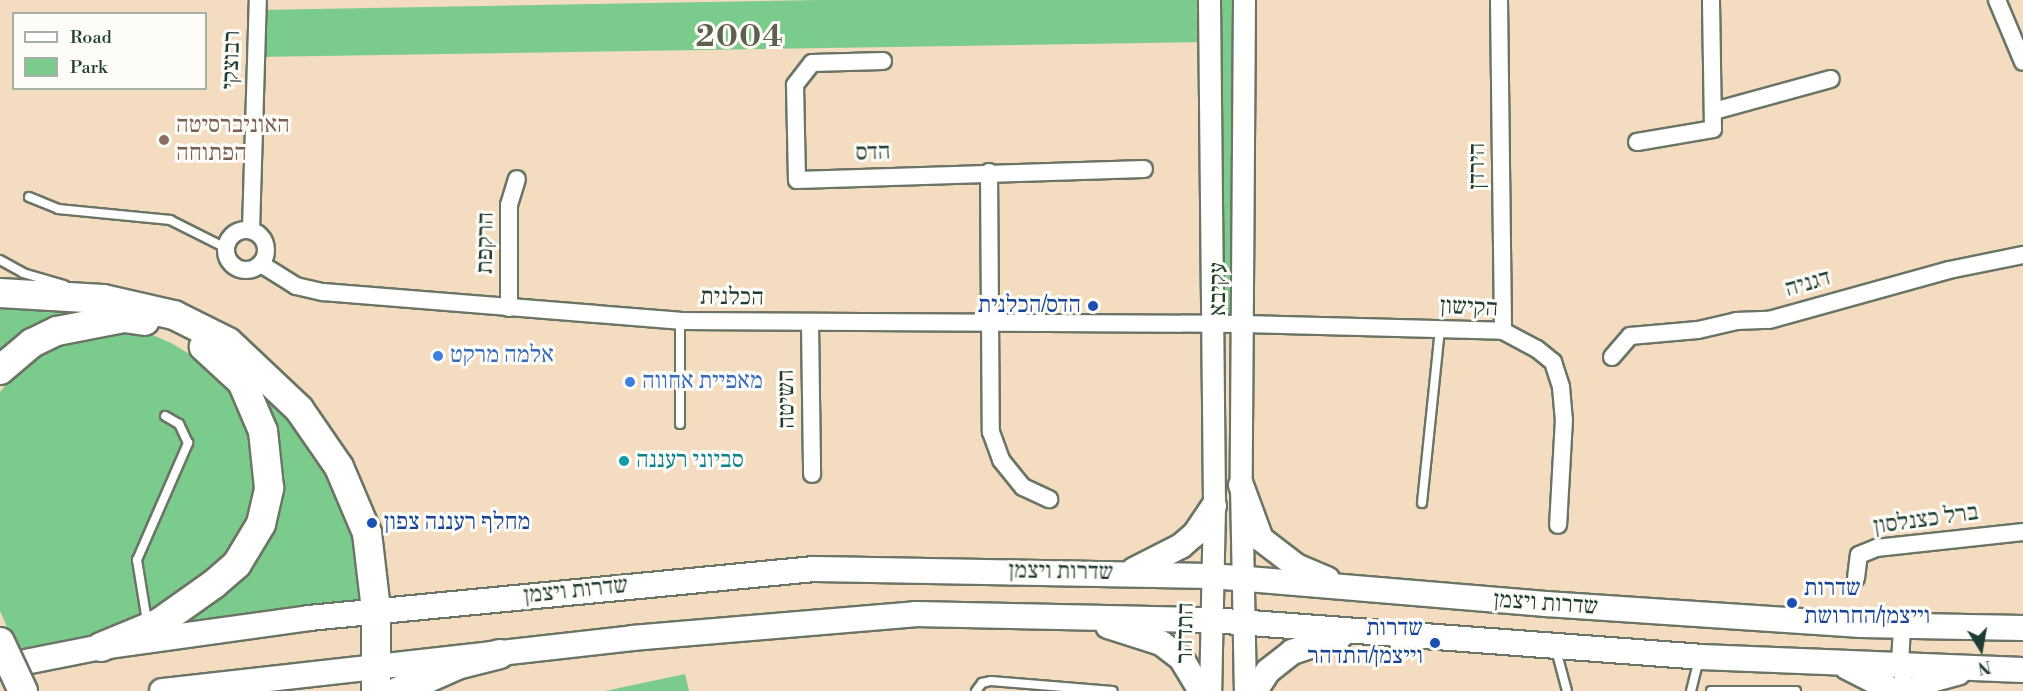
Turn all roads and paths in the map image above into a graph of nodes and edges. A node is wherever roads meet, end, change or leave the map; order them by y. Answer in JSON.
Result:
{"nodes":[{"id":1,"x":258,"y":0,"type":"edge"},
{"id":2,"x":1209,"y":0,"type":"edge"},
{"id":3,"x":1244,"y":0,"type":"edge"},
{"id":4,"x":1499,"y":0,"type":"edge"},
{"id":5,"x":1710,"y":0,"type":"edge"},
{"id":6,"x":1997,"y":0,"type":"edge"},
{"id":7,"x":883,"y":61,"type":"dead end"},
{"id":8,"x":2023,"y":62,"type":"edge"},
{"id":9,"x":1831,"y":79,"type":"dead end"},
{"id":10,"x":1714,"y":111,"type":"junction"},
{"id":11,"x":1636,"y":142,"type":"dead end"},
{"id":12,"x":1144,"y":169,"type":"dead end"},
{"id":13,"x":989,"y":172,"type":"junction"},
{"id":14,"x":517,"y":179,"type":"dead end"},
{"id":15,"x":29,"y":197,"type":"dead end"},
{"id":16,"x":251,"y":230,"type":"junction"},
{"id":17,"x":226,"y":248,"type":"junction"},
{"id":18,"x":2023,"y":255,"type":"edge"},
{"id":19,"x":0,"y":260,"type":"edge"},
{"id":20,"x":261,"y":264,"type":"junction"},
{"id":21,"x":0,"y":293,"type":"edge"},
{"id":22,"x":140,"y":305,"type":"junction"},
{"id":23,"x":509,"y":308,"type":"junction"},
{"id":24,"x":680,"y":321,"type":"junction"},
{"id":25,"x":989,"y":322,"type":"junction"},
{"id":26,"x":810,"y":324,"type":"junction"},
{"id":27,"x":1244,"y":324,"type":"junction"},
{"id":28,"x":1210,"y":325,"type":"junction"},
{"id":29,"x":1440,"y":330,"type":"junction"},
{"id":30,"x":1503,"y":331,"type":"junction"},
{"id":31,"x":1612,"y":357,"type":"dead end"},
{"id":32,"x":0,"y":370,"type":"edge"},
{"id":33,"x":165,"y":416,"type":"dead end"},
{"id":34,"x":680,"y":424,"type":"dead end"},
{"id":35,"x":812,"y":474,"type":"dead end"},
{"id":36,"x":1241,"y":485,"type":"junction"},
{"id":37,"x":1049,"y":499,"type":"dead end"},
{"id":38,"x":1422,"y":503,"type":"dead end"},
{"id":39,"x":1214,"y":506,"type":"junction"},
{"id":40,"x":1558,"y":525,"type":"dead end"},
{"id":41,"x":2023,"y":531,"type":"edge"},
{"id":42,"x":1121,"y":573,"type":"junction"},
{"id":43,"x":1212,"y":576,"type":"junction"},
{"id":44,"x":1245,"y":578,"type":"junction"},
{"id":45,"x":1856,"y":578,"type":"dead end"},
{"id":46,"x":1352,"y":589,"type":"junction"},
{"id":47,"x":376,"y":610,"type":"junction"},
{"id":48,"x":1050,"y":614,"type":"junction"},
{"id":49,"x":1211,"y":620,"type":"junction"},
{"id":50,"x":1244,"y":622,"type":"junction"},
{"id":51,"x":150,"y":624,"type":"junction"},
{"id":52,"x":1902,"y":626,"type":"junction"},
{"id":53,"x":2023,"y":628,"type":"edge"},
{"id":54,"x":1364,"y":631,"type":"junction"},
{"id":55,"x":0,"y":642,"type":"edge"},
{"id":56,"x":1556,"y":646,"type":"junction"},
{"id":57,"x":102,"y":647,"type":"junction"},
{"id":58,"x":500,"y":654,"type":"junction"},
{"id":59,"x":1701,"y":657,"type":"junction"},
{"id":60,"x":1821,"y":663,"type":"junction"},
{"id":61,"x":1900,"y":664,"type":"junction"},
{"id":62,"x":0,"y":668,"type":"edge"},
{"id":63,"x":1990,"y":670,"type":"junction"},
{"id":64,"x":2023,"y":670,"type":"edge"},
{"id":65,"x":377,"y":678,"type":"edge"},
{"id":66,"x":23,"y":691,"type":"edge"},
{"id":67,"x":162,"y":691,"type":"edge"},
{"id":68,"x":399,"y":691,"type":"edge"},
{"id":69,"x":976,"y":691,"type":"edge"},
{"id":70,"x":1113,"y":691,"type":"edge"},
{"id":71,"x":1200,"y":691,"type":"edge"},
{"id":72,"x":1210,"y":691,"type":"edge"},
{"id":73,"x":1245,"y":691,"type":"edge"},
{"id":74,"x":1255,"y":691,"type":"edge"},
{"id":75,"x":1567,"y":691,"type":"edge"},
{"id":76,"x":1690,"y":691,"type":"edge"},
{"id":77,"x":1711,"y":691,"type":"edge"},
{"id":78,"x":1796,"y":691,"type":"edge"},
{"id":79,"x":1893,"y":691,"type":"edge"},
{"id":80,"x":1906,"y":691,"type":"edge"},
{"id":81,"x":1913,"y":691,"type":"edge"}],
"edges":[{"from":1,"to":16,"type":"street","name":"רבוצקי"},
{"from":2,"to":28,"type":"street","name":"עקיבא"},
{"from":3,"to":27,"type":"street","name":"עקיבא"},
{"from":4,"to":30,"type":"street","name":"הירדן"},
{"from":5,"to":10,"type":"street"},
{"from":6,"to":8,"type":"street"},
{"from":7,"to":13,"type":"street","name":"הדס"},
{"from":9,"to":10,"type":"street"},
{"from":10,"to":11,"type":"street"},
{"from":12,"to":13,"type":"street","name":"הדס"},
{"from":13,"to":25,"type":"street"},
{"from":14,"to":23,"type":"street","name":"הרקפת"},
{"from":15,"to":17,"type":"lane"},
{"from":16,"to":17,"type":"street"},
{"from":16,"to":20,"type":"street"},
{"from":17,"to":20,"type":"street"},
{"from":18,"to":31,"type":"street","name":"דגניה"},
{"from":19,"to":22,"type":"lane"},
{"from":20,"to":23,"type":"street","name":"הכלנית"},
{"from":21,"to":22,"type":"highway"},
{"from":22,"to":47,"type":"highway"},
{"from":23,"to":24,"type":"street","name":"הכלנית"},
{"from":24,"to":26,"type":"street","name":"הכלנית"},
{"from":24,"to":34,"type":"lane"},
{"from":25,"to":26,"type":"street","name":"הכלנית"},
{"from":25,"to":28,"type":"street","name":"הכלנית"},
{"from":25,"to":37,"type":"street"},
{"from":26,"to":35,"type":"street","name":"השיטה"},
{"from":27,"to":28,"type":"street","name":"הקישון"},
{"from":27,"to":29,"type":"street","name":"הקישון"},
{"from":27,"to":36,"type":"street","name":"עקיבא"},
{"from":28,"to":39,"type":"street","name":"עקיבא"},
{"from":29,"to":30,"type":"street","name":"הקישון"},
{"from":29,"to":38,"type":"lane"},
{"from":30,"to":40,"type":"street","name":"הקישון"},
{"from":32,"to":51,"type":"highway"},
{"from":33,"to":51,"type":"lane"},
{"from":36,"to":44,"type":"street","name":"עקיבא"},
{"from":36,"to":46,"type":"main road"},
{"from":39,"to":42,"type":"main road"},
{"from":39,"to":43,"type":"street","name":"עקיבא"},
{"from":41,"to":45,"type":"street","name":"ברל כצנלסון"},
{"from":42,"to":43,"type":"main road","name":"שדרות ויצמן"},
{"from":42,"to":47,"type":"main road","name":"שדרות ויצמן"},
{"from":43,"to":44,"type":"main road","name":"שדרות ויצמן"},
{"from":43,"to":49,"type":"street","name":"התדהר"},
{"from":44,"to":46,"type":"main road","name":"שדרות ויצמן"},
{"from":44,"to":50,"type":"street"},
{"from":46,"to":52,"type":"main road","name":"שדרות ויצמן"},
{"from":47,"to":57,"type":"main road","name":"שדרות ויצמן"},
{"from":47,"to":65,"type":"highway"},
{"from":48,"to":49,"type":"main road","name":"שדרות ויצמן"},
{"from":48,"to":58,"type":"main road","name":"שדרות ויצמן"},
{"from":48,"to":71,"type":"main road"},
{"from":49,"to":50,"type":"main road","name":"שדרות ויצמן"},
{"from":49,"to":72,"type":"street","name":"התדהר"},
{"from":50,"to":54,"type":"main road","name":"שדרות ויצמן"},
{"from":50,"to":73,"type":"street"},
{"from":51,"to":57,"type":"highway"},
{"from":52,"to":53,"type":"main road","name":"שדרות ויצמן"},
{"from":52,"to":61,"type":"street"},
{"from":54,"to":56,"type":"main road","name":"שדרות ויצמן"},
{"from":54,"to":74,"type":"main road"},
{"from":55,"to":66,"type":"highway","bridge":true},
{"from":56,"to":59,"type":"main road","name":"שדרות ויצמן"},
{"from":56,"to":75,"type":"lane"},
{"from":57,"to":62,"type":"main road","name":"שדרות ויצמן"},
{"from":58,"to":65,"type":"main road","name":"שדרות ויצמן"},
{"from":58,"to":68,"type":"highway"},
{"from":59,"to":60,"type":"main road","name":"שדרות ויצמן"},
{"from":59,"to":76,"type":"lane"},
{"from":60,"to":61,"type":"main road","name":"שדרות ויצמן"},
{"from":60,"to":79,"type":"main road"},
{"from":61,"to":63,"type":"main road","name":"שדרות ויצמן"},
{"from":61,"to":80,"type":"street"},
{"from":63,"to":64,"type":"main road","name":"שדרות ויצמן"},
{"from":63,"to":81,"type":"main road"},
{"from":65,"to":67,"type":"main road","name":"שדרות ויצמן"},
{"from":69,"to":70,"type":"lane"},
{"from":77,"to":78,"type":"lane"}]}
